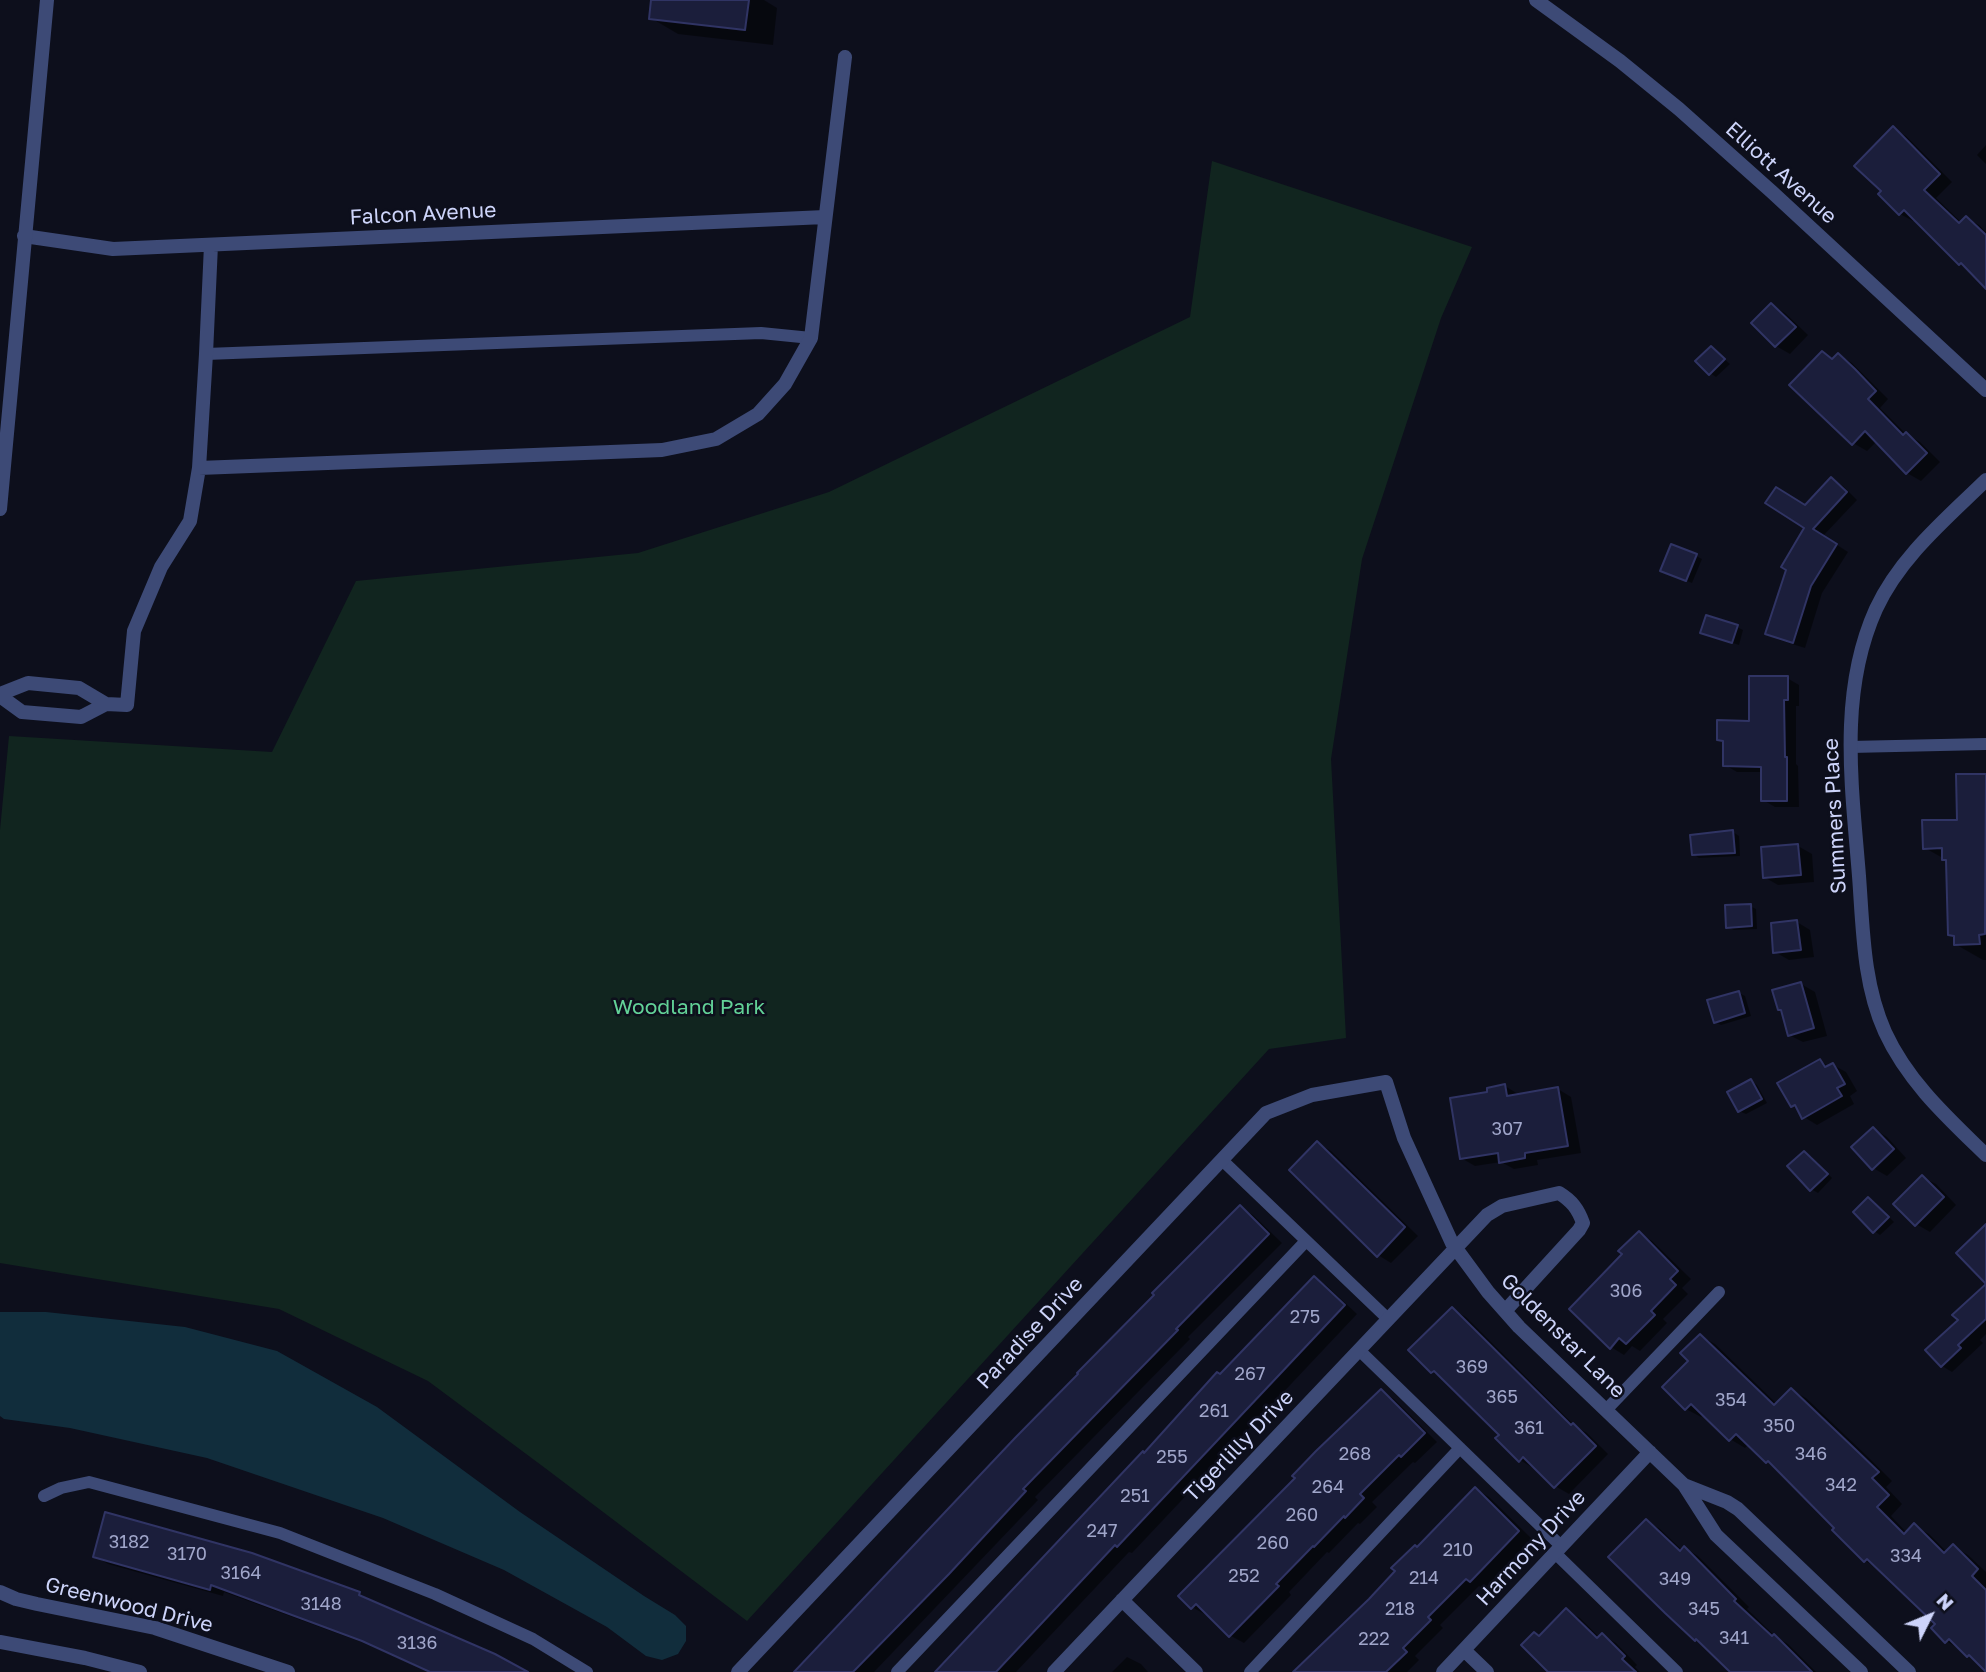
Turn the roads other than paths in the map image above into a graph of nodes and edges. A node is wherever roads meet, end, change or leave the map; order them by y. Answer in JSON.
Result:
{"nodes":[{"id":1,"x":47,"y":0,"type":"edge"},
{"id":2,"x":1536,"y":0,"type":"edge"},
{"id":3,"x":845,"y":57,"type":"dead end"},
{"id":4,"x":825,"y":217,"type":"junction"},
{"id":5,"x":24,"y":236,"type":"junction"},
{"id":6,"x":211,"y":245,"type":"junction"},
{"id":7,"x":811,"y":338,"type":"junction"},
{"id":8,"x":206,"y":354,"type":"junction"},
{"id":9,"x":1986,"y":390,"type":"edge"},
{"id":10,"x":4,"y":415,"type":"edge"},
{"id":11,"x":199,"y":468,"type":"junction"},
{"id":12,"x":1986,"y":480,"type":"edge"},
{"id":13,"x":0,"y":509,"type":"edge"},
{"id":14,"x":0,"y":695,"type":"edge"},
{"id":15,"x":106,"y":704,"type":"junction"},
{"id":16,"x":1986,"y":744,"type":"edge"},
{"id":17,"x":1850,"y":747,"type":"junction"},
{"id":18,"x":1387,"y":1082,"type":"joint"},
{"id":19,"x":1986,"y":1155,"type":"edge"},
{"id":20,"x":1222,"y":1160,"type":"junction"},
{"id":21,"x":1306,"y":1241,"type":"junction"},
{"id":22,"x":1456,"y":1248,"type":"junction"},
{"id":23,"x":1719,"y":1292,"type":"dead end"},
{"id":24,"x":1505,"y":1311,"type":"junction"},
{"id":25,"x":1388,"y":1319,"type":"junction"},
{"id":26,"x":1359,"y":1350,"type":"junction"},
{"id":27,"x":1606,"y":1410,"type":"junction"},
{"id":28,"x":1460,"y":1448,"type":"junction"},
{"id":29,"x":1650,"y":1451,"type":"junction"},
{"id":30,"x":1684,"y":1485,"type":"junction"},
{"id":31,"x":44,"y":1496,"type":"dead end"},
{"id":32,"x":1558,"y":1550,"type":"junction"},
{"id":33,"x":0,"y":1592,"type":"edge"},
{"id":34,"x":1122,"y":1600,"type":"junction"},
{"id":35,"x":0,"y":1642,"type":"edge"},
{"id":36,"x":1464,"y":1650,"type":"junction"},
{"id":37,"x":140,"y":1672,"type":"edge"},
{"id":38,"x":288,"y":1672,"type":"edge"},
{"id":39,"x":587,"y":1672,"type":"edge"},
{"id":40,"x":738,"y":1672,"type":"edge"},
{"id":41,"x":897,"y":1672,"type":"edge"},
{"id":42,"x":1054,"y":1672,"type":"edge"},
{"id":43,"x":1196,"y":1672,"type":"edge"},
{"id":44,"x":1250,"y":1672,"type":"edge"},
{"id":45,"x":1443,"y":1672,"type":"edge"},
{"id":46,"x":1487,"y":1672,"type":"edge"},
{"id":47,"x":1677,"y":1672,"type":"edge"},
{"id":48,"x":1861,"y":1672,"type":"edge"},
{"id":49,"x":1909,"y":1672,"type":"edge"}],
"edges":[{"from":1,"to":5,"type":"street"},
{"from":2,"to":9,"type":"street","name":"Elliott Avenue"},
{"from":3,"to":4,"type":"street"},
{"from":4,"to":6,"type":"street","name":"Falcon Avenue"},
{"from":4,"to":7,"type":"street"},
{"from":5,"to":6,"type":"street","name":"Falcon Avenue"},
{"from":5,"to":10,"type":"street"},
{"from":6,"to":8,"type":"street"},
{"from":7,"to":8,"type":"lane"},
{"from":7,"to":11,"type":"street"},
{"from":8,"to":11,"type":"street"},
{"from":10,"to":13,"type":"street"},
{"from":11,"to":15,"type":"street"},
{"from":12,"to":17,"type":"street","name":"Summers Place"},
{"from":14,"to":15,"type":"street"},
{"from":14,"to":15,"type":"street"},
{"from":16,"to":17,"type":"lane"},
{"from":17,"to":19,"type":"street","name":"Summers Place"},
{"from":18,"to":20,"type":"street","name":"Paradise Drive"},
{"from":18,"to":22,"type":"street","name":"Goldenstar Lane"},
{"from":20,"to":21,"type":"lane"},
{"from":20,"to":40,"type":"street","name":"Paradise Drive"},
{"from":21,"to":25,"type":"lane"},
{"from":21,"to":41,"type":"lane"},
{"from":22,"to":24,"type":"street","name":"Goldenstar Lane"},
{"from":22,"to":24,"type":"street","name":"Tigerlilly Drive"},
{"from":22,"to":25,"type":"street","name":"Tigerlilly Drive"},
{"from":23,"to":27,"type":"lane"},
{"from":24,"to":27,"type":"street","name":"Goldenstar Lane"},
{"from":25,"to":26,"type":"street","name":"Tigerlilly Drive"},
{"from":26,"to":28,"type":"lane"},
{"from":26,"to":34,"type":"street","name":"Tigerlilly Drive"},
{"from":27,"to":29,"type":"street","name":"Goldenstar Lane"},
{"from":28,"to":32,"type":"lane"},
{"from":28,"to":44,"type":"lane"},
{"from":29,"to":30,"type":"street","name":"Goldenstar Lane"},
{"from":29,"to":32,"type":"street","name":"Harmony Drive"},
{"from":30,"to":48,"type":"street","name":"Goldenstar Lane"},
{"from":30,"to":49,"type":"street","name":"Goldenstar Lane"},
{"from":31,"to":39,"type":"lane"},
{"from":32,"to":36,"type":"street","name":"Harmony Drive"},
{"from":32,"to":47,"type":"lane"},
{"from":33,"to":38,"type":"street","name":"Greenwood Drive"},
{"from":34,"to":42,"type":"street","name":"Tigerlilly Drive"},
{"from":34,"to":43,"type":"street"},
{"from":35,"to":37,"type":"street"},
{"from":36,"to":45,"type":"street","name":"Harmony Drive"},
{"from":36,"to":46,"type":"street"}]}
